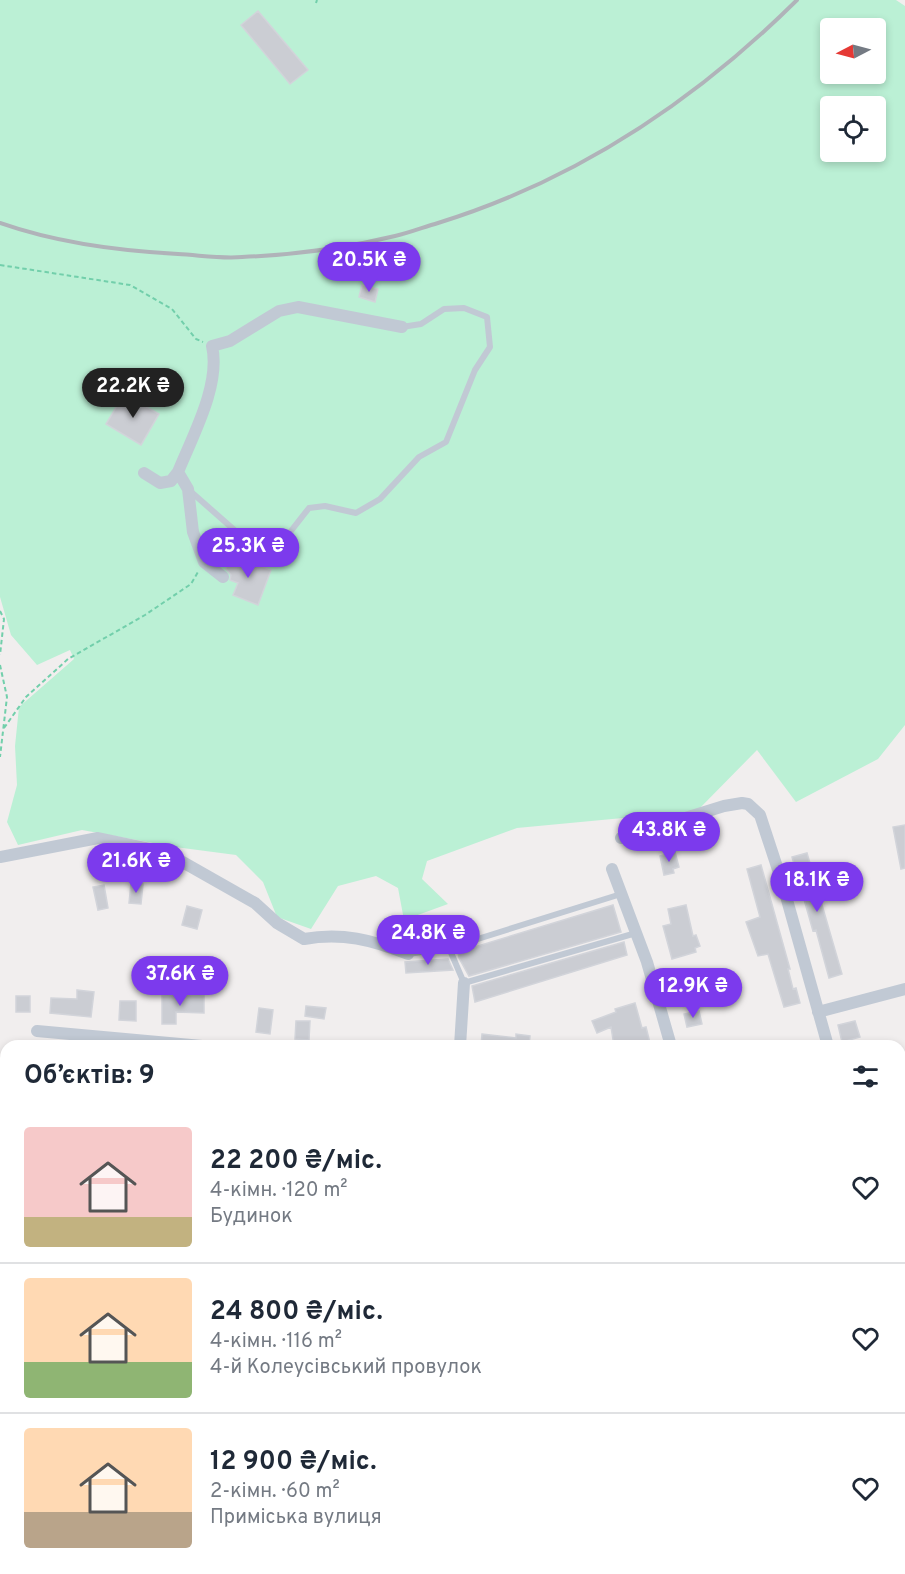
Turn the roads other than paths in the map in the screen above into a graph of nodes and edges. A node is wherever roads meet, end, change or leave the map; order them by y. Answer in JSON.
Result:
{"nodes":[{"id":1,"x":402,"y":327,"type":"joint"},
{"id":2,"x":178,"y":472,"type":"junction"},
{"id":3,"x":144,"y":473,"type":"dead end"},
{"id":4,"x":188,"y":489,"type":"junction"},
{"id":5,"x":223,"y":578,"type":"dead end"},
{"id":6,"x":621,"y":838,"type":"dead end"},
{"id":7,"x":0,"y":856,"type":"edge"},
{"id":8,"x":612,"y":869,"type":"dead end"},
{"id":9,"x":621,"y":894,"type":"junction"},
{"id":10,"x":636,"y":933,"type":"junction"},
{"id":11,"x":449,"y":948,"type":"junction"},
{"id":12,"x":408,"y":954,"type":"joint"},
{"id":13,"x":464,"y":983,"type":"junction"},
{"id":14,"x":905,"y":989,"type":"edge"},
{"id":15,"x":818,"y":1012,"type":"junction"},
{"id":16,"x":37,"y":1031,"type":"dead end"},
{"id":17,"x":102,"y":1040,"type":"edge"},
{"id":18,"x":460,"y":1040,"type":"edge"},
{"id":19,"x":669,"y":1040,"type":"edge"},
{"id":20,"x":826,"y":1040,"type":"edge"}],
"edges":[{"from":1,"to":2,"type":"street"},
{"from":1,"to":4,"type":"lane"},
{"from":2,"to":3,"type":"street"},
{"from":2,"to":4,"type":"street"},
{"from":4,"to":5,"type":"street"},
{"from":6,"to":15,"type":"street"},
{"from":7,"to":12,"type":"street"},
{"from":8,"to":9,"type":"street"},
{"from":9,"to":10,"type":"street"},
{"from":9,"to":11,"type":"lane"},
{"from":10,"to":13,"type":"lane"},
{"from":10,"to":19,"type":"street"},
{"from":11,"to":12,"type":"lane"},
{"from":11,"to":13,"type":"lane"},
{"from":13,"to":18,"type":"street"},
{"from":14,"to":15,"type":"street"},
{"from":15,"to":20,"type":"street"},
{"from":16,"to":17,"type":"street"}]}
